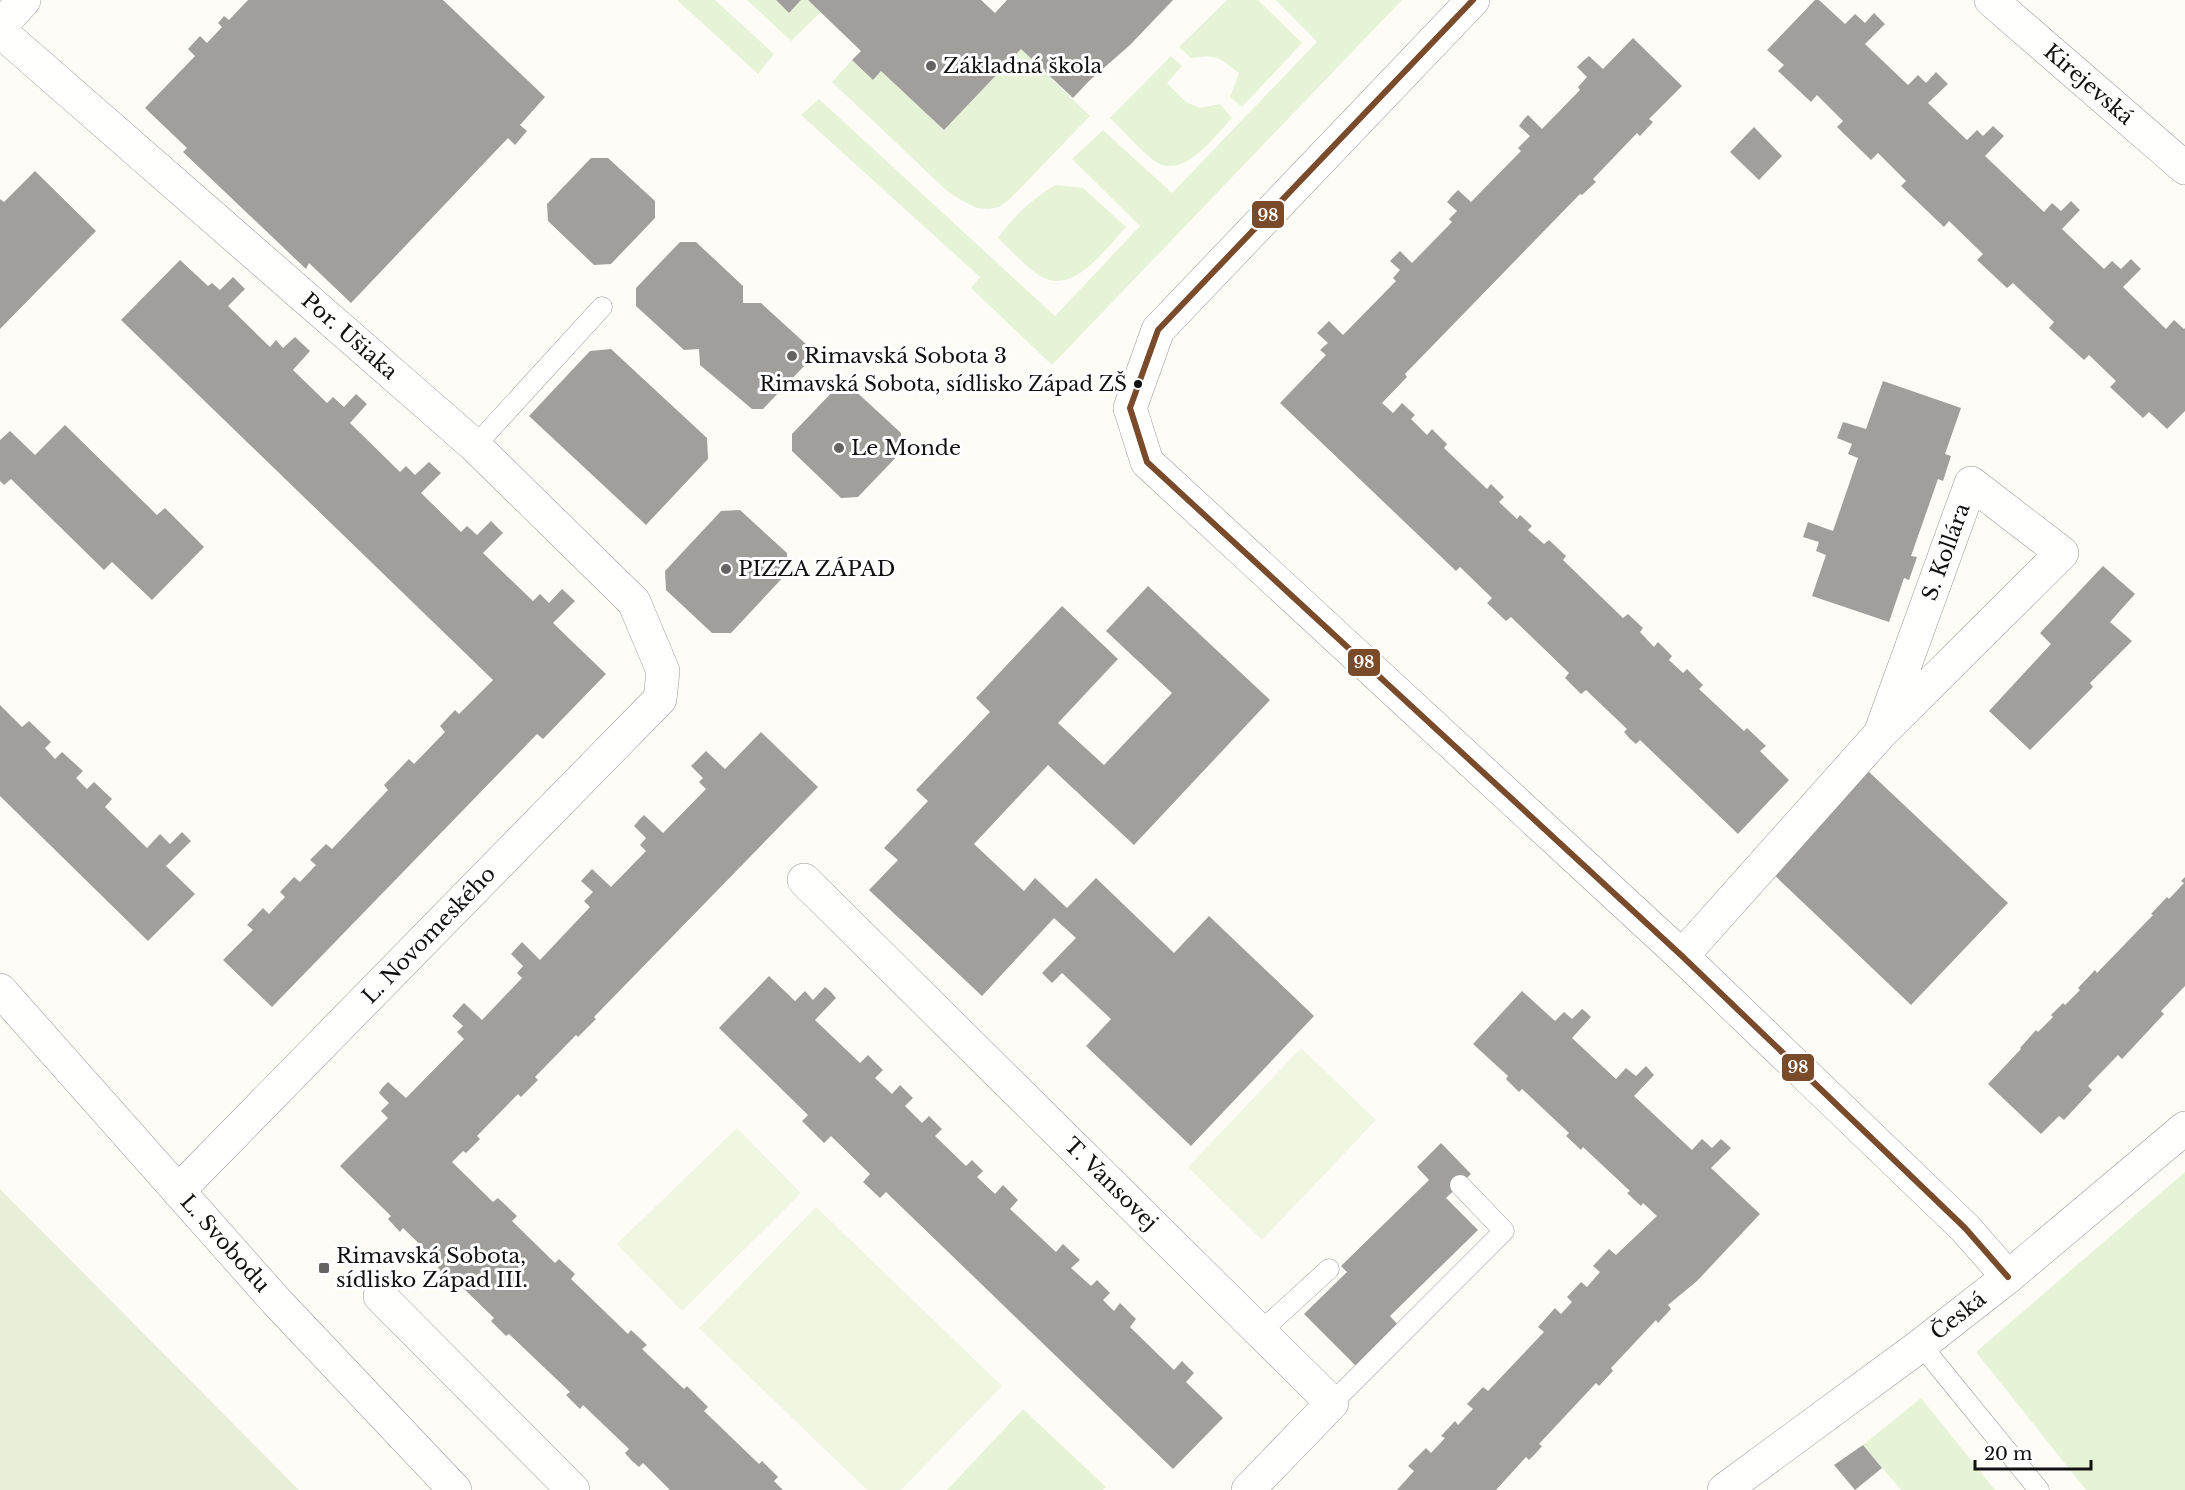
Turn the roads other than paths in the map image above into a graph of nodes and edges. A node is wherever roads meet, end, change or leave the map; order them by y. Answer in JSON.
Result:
{"nodes":[{"id":1,"x":24,"y":0,"type":"edge"},
{"id":2,"x":1473,"y":0,"type":"edge"},
{"id":3,"x":1991,"y":0,"type":"edge"},
{"id":4,"x":0,"y":28,"type":"edge"},
{"id":5,"x":2185,"y":168,"type":"edge"},
{"id":6,"x":602,"y":307,"type":"dead end"},
{"id":7,"x":475,"y":446,"type":"junction"},
{"id":8,"x":663,"y":671,"type":"joint"},
{"id":9,"x":1880,"y":734,"type":"junction"},
{"id":10,"x":804,"y":880,"type":"dead end"},
{"id":11,"x":1682,"y":956,"type":"junction"},
{"id":12,"x":0,"y":990,"type":"edge"},
{"id":13,"x":2185,"y":1128,"type":"edge"},
{"id":14,"x":1460,"y":1185,"type":"dead end"},
{"id":15,"x":178,"y":1191,"type":"junction"},
{"id":16,"x":1329,"y":1269,"type":"dead end"},
{"id":17,"x":2008,"y":1276,"type":"junction"},
{"id":18,"x":380,"y":1296,"type":"dead end"},
{"id":19,"x":1260,"y":1332,"type":"junction"},
{"id":20,"x":1921,"y":1344,"type":"junction"},
{"id":21,"x":1332,"y":1403,"type":"junction"},
{"id":22,"x":455,"y":1490,"type":"edge"},
{"id":23,"x":573,"y":1490,"type":"edge"},
{"id":24,"x":1248,"y":1490,"type":"edge"},
{"id":25,"x":1724,"y":1490,"type":"edge"},
{"id":26,"x":2038,"y":1490,"type":"edge"}],
"edges":[{"from":1,"to":4,"type":"street"},
{"from":2,"to":11,"type":"street"},
{"from":3,"to":5,"type":"street","name":"Kirejevská"},
{"from":4,"to":7,"type":"street","name":"Por. Ušiaka"},
{"from":6,"to":7,"type":"lane"},
{"from":7,"to":8,"type":"street","name":"Por. Ušiaka"},
{"from":8,"to":15,"type":"street","name":"L. Novomeského"},
{"from":9,"to":9,"type":"street","name":"S. Kollára"},
{"from":9,"to":11,"type":"street","name":"S. Kollára"},
{"from":10,"to":19,"type":"street","name":"T. Vansovej"},
{"from":11,"to":17,"type":"street"},
{"from":12,"to":15,"type":"street","name":"L. Svobodu"},
{"from":13,"to":17,"type":"street","name":"Česká"},
{"from":14,"to":21,"type":"lane"},
{"from":15,"to":22,"type":"street","name":"L. Svobodu"},
{"from":16,"to":19,"type":"lane"},
{"from":17,"to":20,"type":"street","name":"Česká"},
{"from":18,"to":23,"type":"street"},
{"from":19,"to":21,"type":"street","name":"T. Vansovej"},
{"from":20,"to":25,"type":"street","name":"Česká"},
{"from":20,"to":26,"type":"lane"},
{"from":21,"to":24,"type":"street"}]}
